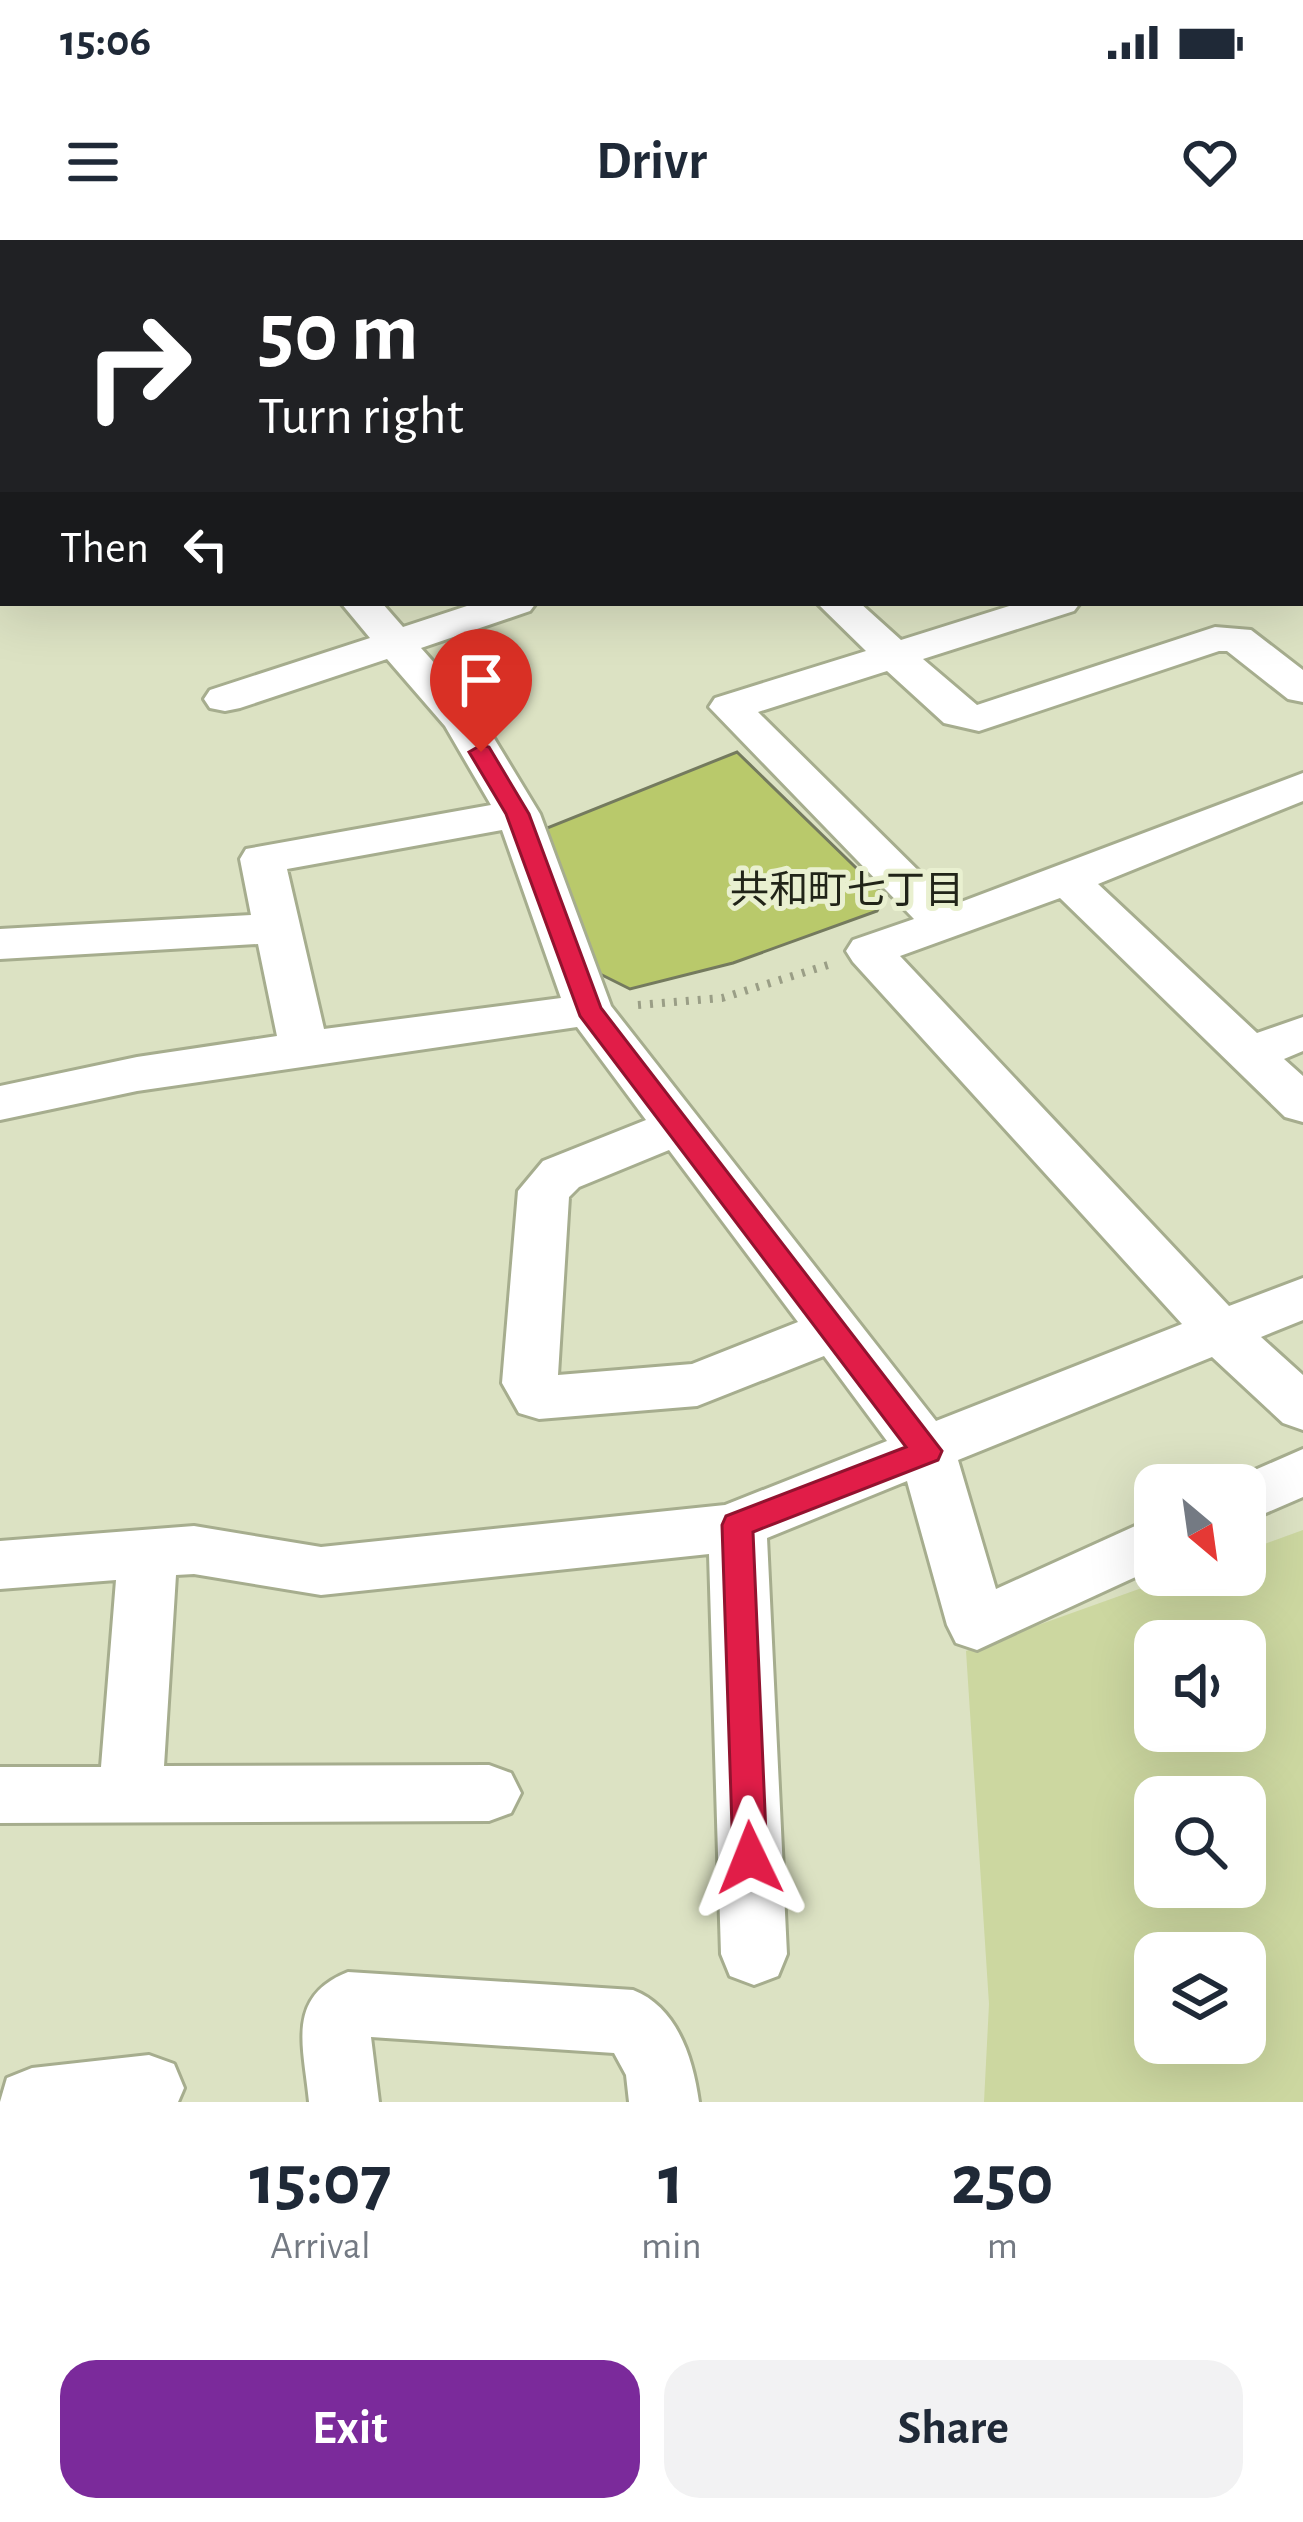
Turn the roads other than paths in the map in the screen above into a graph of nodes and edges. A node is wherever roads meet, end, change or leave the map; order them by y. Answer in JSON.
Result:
{"nodes":[{"id":1,"x":364,"y":606,"type":"edge"},
{"id":2,"x":507,"y":606,"type":"edge"},
{"id":3,"x":840,"y":606,"type":"edge"},
{"id":4,"x":1051,"y":606,"type":"edge"},
{"id":5,"x":396,"y":643,"type":"junction"},
{"id":6,"x":896,"y":656,"type":"junction"},
{"id":7,"x":1303,"y":690,"type":"edge"},
{"id":8,"x":225,"y":699,"type":"dead end"},
{"id":9,"x":1303,"y":785,"type":"edge"},
{"id":10,"x":518,"y":814,"type":"junction"},
{"id":11,"x":1066,"y":880,"type":"junction"},
{"id":12,"x":946,"y":924,"type":"junction"},
{"id":13,"x":275,"y":928,"type":"junction"},
{"id":14,"x":0,"y":944,"type":"edge"},
{"id":15,"x":590,"y":1010,"type":"junction"},
{"id":16,"x":1303,"y":1033,"type":"edge"},
{"id":17,"x":304,"y":1048,"type":"junction"},
{"id":18,"x":1250,"y":1054,"type":"junction"},
{"id":19,"x":0,"y":1103,"type":"edge"},
{"id":20,"x":1303,"y":1105,"type":"edge"},
{"id":21,"x":679,"y":1126,"type":"junction"},
{"id":22,"x":1303,"y":1298,"type":"edge"},
{"id":23,"x":834,"y":1330,"type":"junction"},
{"id":24,"x":1223,"y":1334,"type":"junction"},
{"id":25,"x":1303,"y":1408,"type":"edge"},
{"id":26,"x":927,"y":1451,"type":"junction"},
{"id":27,"x":1303,"y":1472,"type":"edge"},
{"id":28,"x":1266,"y":1489,"type":"edge"},
{"id":29,"x":737,"y":1525,"type":"junction"},
{"id":30,"x":1134,"y":1551,"type":"edge"},
{"id":31,"x":148,"y":1553,"type":"junction"},
{"id":32,"x":0,"y":1564,"type":"edge"},
{"id":33,"x":489,"y":1793,"type":"dead end"},
{"id":34,"x":0,"y":1795,"type":"edge"},
{"id":35,"x":130,"y":1795,"type":"junction"},
{"id":36,"x":754,"y":1954,"type":"dead end"},
{"id":37,"x":149,"y":2089,"type":"dead end"},
{"id":38,"x":32,"y":2102,"type":"edge"},
{"id":39,"x":344,"y":2102,"type":"edge"},
{"id":40,"x":664,"y":2102,"type":"edge"}],
"edges":[{"from":1,"to":5,"type":"street"},
{"from":2,"to":5,"type":"street"},
{"from":3,"to":6,"type":"street"},
{"from":4,"to":6,"type":"street"},
{"from":5,"to":8,"type":"street"},
{"from":5,"to":10,"type":"street"},
{"from":6,"to":7,"type":"street"},
{"from":6,"to":12,"type":"street"},
{"from":9,"to":11,"type":"street"},
{"from":10,"to":13,"type":"street"},
{"from":10,"to":15,"type":"street"},
{"from":11,"to":12,"type":"street"},
{"from":11,"to":18,"type":"street"},
{"from":12,"to":24,"type":"street"},
{"from":13,"to":14,"type":"street"},
{"from":13,"to":17,"type":"street"},
{"from":15,"to":17,"type":"street"},
{"from":15,"to":21,"type":"street"},
{"from":16,"to":18,"type":"street"},
{"from":17,"to":19,"type":"street"},
{"from":18,"to":20,"type":"street"},
{"from":21,"to":23,"type":"street"},
{"from":21,"to":23,"type":"street"},
{"from":22,"to":24,"type":"street"},
{"from":23,"to":26,"type":"street"},
{"from":24,"to":25,"type":"street"},
{"from":24,"to":26,"type":"street"},
{"from":26,"to":29,"type":"street"},
{"from":26,"to":30,"type":"street"},
{"from":27,"to":28,"type":"street"},
{"from":29,"to":31,"type":"street"},
{"from":29,"to":36,"type":"street"},
{"from":31,"to":32,"type":"street"},
{"from":31,"to":35,"type":"street"},
{"from":33,"to":35,"type":"street"},
{"from":34,"to":35,"type":"street"},
{"from":37,"to":38,"type":"street"},
{"from":39,"to":40,"type":"street"}]}
